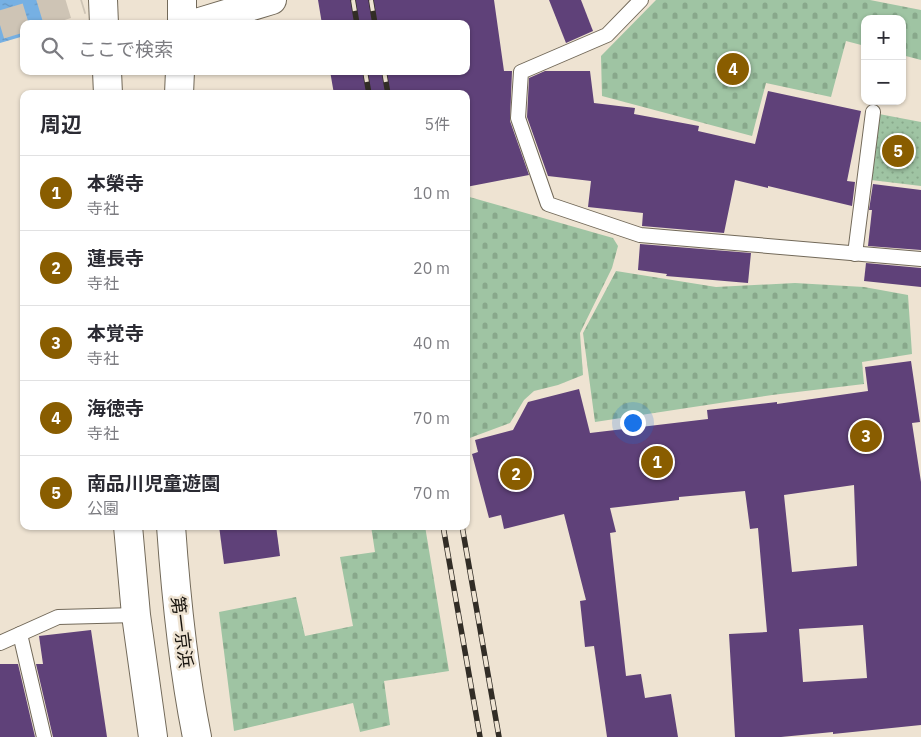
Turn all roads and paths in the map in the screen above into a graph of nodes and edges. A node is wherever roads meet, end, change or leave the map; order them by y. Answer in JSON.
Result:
{"nodes":[{"id":1,"x":182,"y":0,"type":"edge"},
{"id":2,"x":272,"y":0,"type":"edge"},
{"id":3,"x":641,"y":0,"type":"edge"},
{"id":4,"x":182,"y":20,"type":"edge"},
{"id":5,"x":206,"y":20,"type":"edge"},
{"id":6,"x":107,"y":75,"type":"edge"},
{"id":7,"x":180,"y":75,"type":"edge"},
{"id":8,"x":108,"y":90,"type":"edge"},
{"id":9,"x":179,"y":90,"type":"edge"},
{"id":10,"x":873,"y":112,"type":"dead end"},
{"id":11,"x":855,"y":254,"type":"junction"},
{"id":12,"x":921,"y":259,"type":"edge"},
{"id":13,"x":128,"y":530,"type":"edge"},
{"id":14,"x":171,"y":530,"type":"edge"},
{"id":15,"x":136,"y":615,"type":"junction"},
{"id":16,"x":20,"y":634,"type":"junction"},
{"id":17,"x":0,"y":643,"type":"edge"},
{"id":18,"x":44,"y":737,"type":"edge"},
{"id":19,"x":153,"y":737,"type":"edge"},
{"id":20,"x":197,"y":737,"type":"edge"}],
"edges":[{"from":1,"to":4,"type":"main road"},
{"from":2,"to":5,"type":"main road"},
{"from":3,"to":11,"type":"lane"},
{"from":6,"to":8,"type":"main road"},
{"from":7,"to":9,"type":"main road"},
{"from":10,"to":11,"type":"lane"},
{"from":11,"to":12,"type":"lane"},
{"from":13,"to":15,"type":"main road"},
{"from":14,"to":20,"type":"main road","name":"第一京浜"},
{"from":15,"to":16,"type":"lane"},
{"from":15,"to":19,"type":"main road"},
{"from":16,"to":17,"type":"lane"},
{"from":16,"to":18,"type":"lane"}]}
